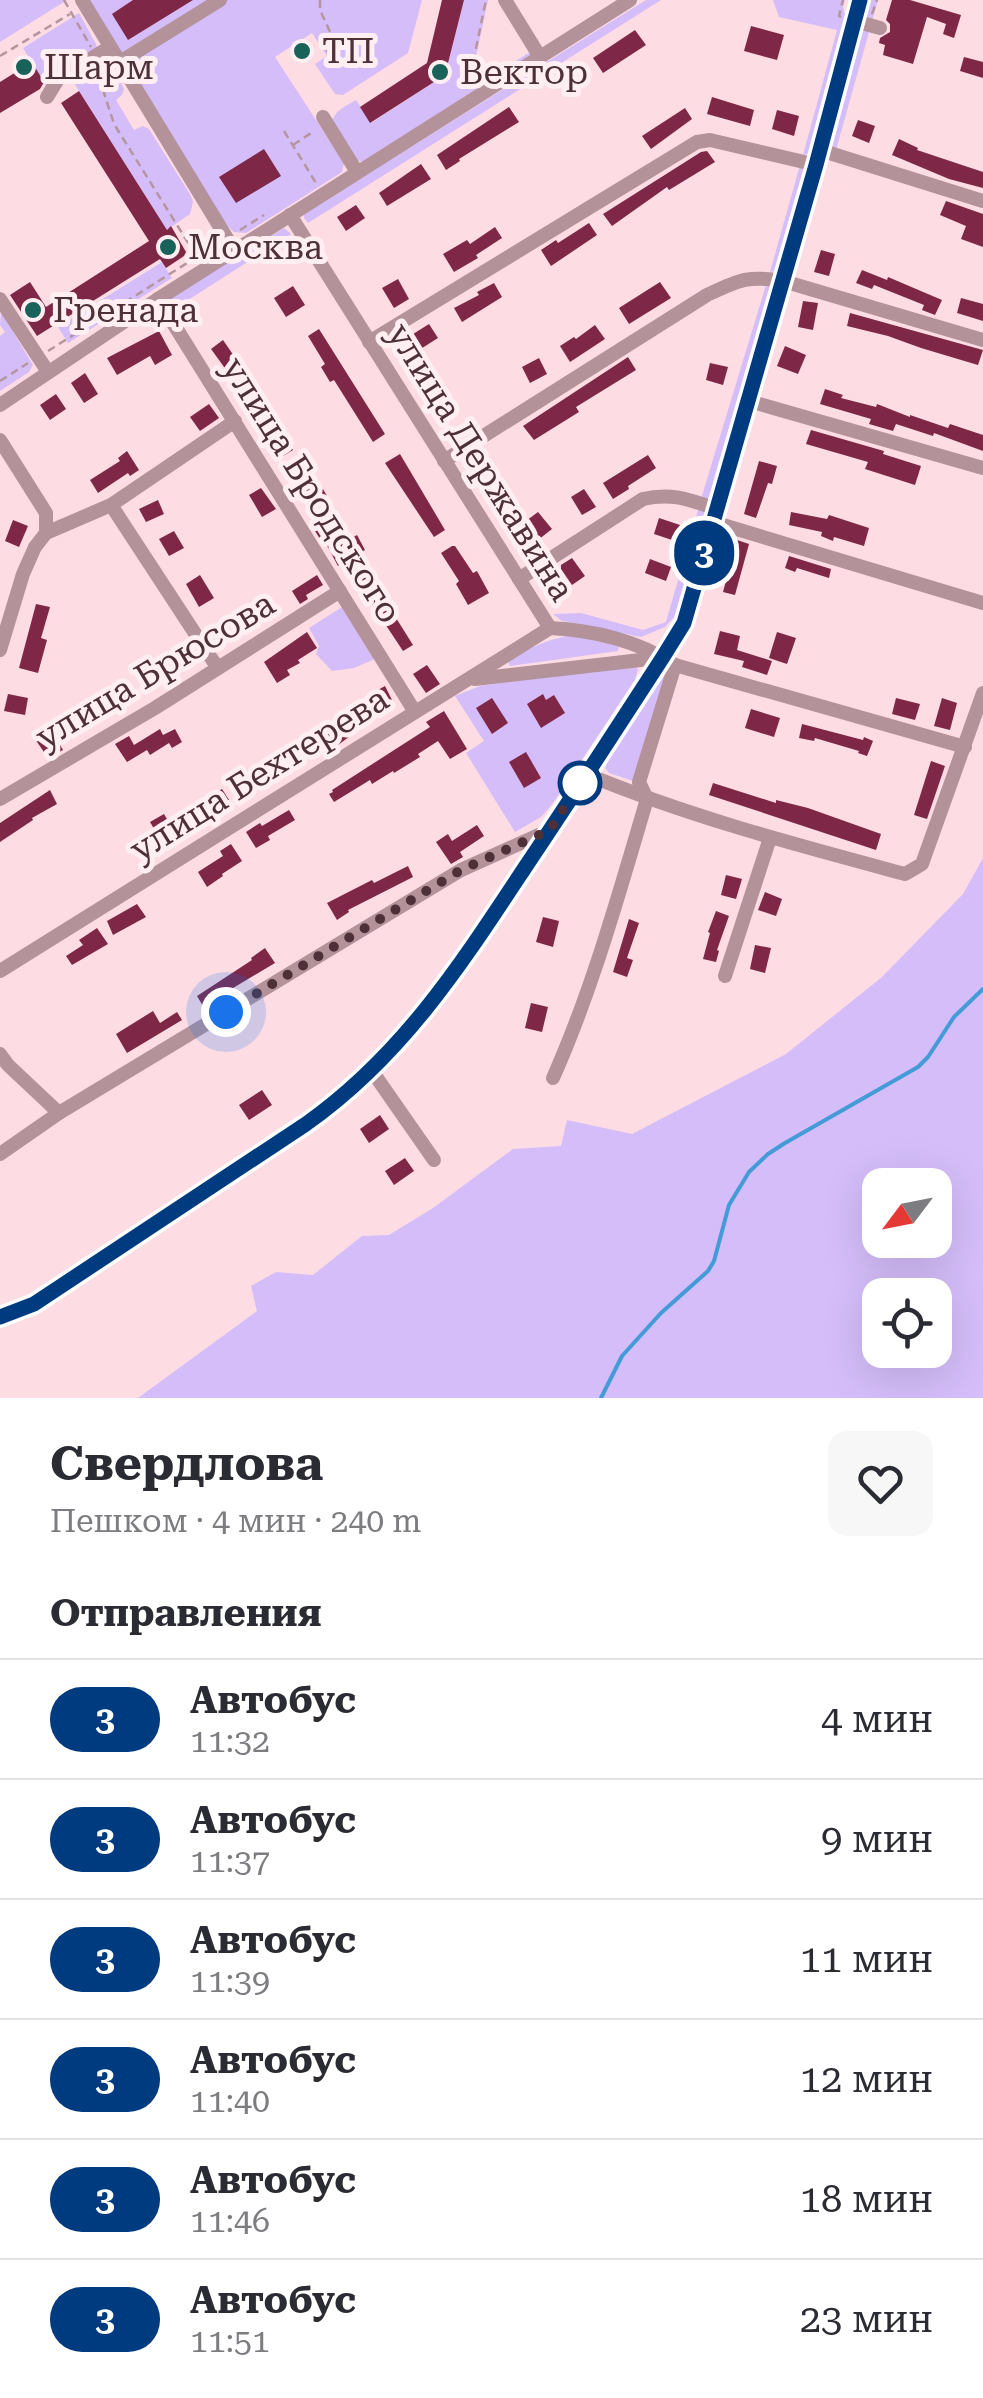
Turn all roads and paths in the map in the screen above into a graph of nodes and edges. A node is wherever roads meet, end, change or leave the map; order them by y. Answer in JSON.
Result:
{"nodes":[{"id":1,"x":64,"y":0,"type":"edge"},
{"id":2,"x":82,"y":0,"type":"edge"},
{"id":3,"x":220,"y":0,"type":"edge"},
{"id":4,"x":320,"y":0,"type":"edge"},
{"id":5,"x":486,"y":0,"type":"edge"},
{"id":6,"x":505,"y":0,"type":"edge"},
{"id":7,"x":630,"y":0,"type":"edge"},
{"id":8,"x":860,"y":0,"type":"edge"},
{"id":9,"x":71,"y":13,"type":"junction"},
{"id":10,"x":854,"y":21,"type":"junction"},
{"id":11,"x":880,"y":28,"type":"dead end"},
{"id":12,"x":110,"y":47,"type":"junction"},
{"id":13,"x":324,"y":52,"type":"dead end"},
{"id":14,"x":0,"y":56,"type":"edge"},
{"id":15,"x":96,"y":56,"type":"junction"},
{"id":16,"x":540,"y":56,"type":"junction"},
{"id":17,"x":120,"y":62,"type":"junction"},
{"id":18,"x":467,"y":89,"type":"dead end"},
{"id":19,"x":47,"y":97,"type":"dead end"},
{"id":20,"x":323,"y":121,"type":"joint"},
{"id":21,"x":284,"y":130,"type":"dead end"},
{"id":22,"x":292,"y":145,"type":"junction"},
{"id":23,"x":818,"y":158,"type":"junction"},
{"id":24,"x":358,"y":172,"type":"junction"},
{"id":25,"x":316,"y":183,"type":"dead end"},
{"id":26,"x":983,"y":201,"type":"edge"},
{"id":27,"x":290,"y":215,"type":"junction"},
{"id":28,"x":217,"y":244,"type":"dead end"},
{"id":29,"x":234,"y":250,"type":"junction"},
{"id":30,"x":197,"y":257,"type":"junction"},
{"id":31,"x":783,"y":281,"type":"junction"},
{"id":32,"x":158,"y":299,"type":"junction"},
{"id":33,"x":0,"y":300,"type":"edge"},
{"id":34,"x":983,"y":340,"type":"edge"},
{"id":35,"x":369,"y":342,"type":"junction"},
{"id":36,"x":38,"y":358,"type":"junction"},
{"id":37,"x":48,"y":372,"type":"junction"},
{"id":38,"x":0,"y":381,"type":"edge"},
{"id":39,"x":750,"y":401,"type":"junction"},
{"id":40,"x":0,"y":404,"type":"edge"},
{"id":41,"x":235,"y":421,"type":"junction"},
{"id":42,"x":0,"y":440,"type":"edge"},
{"id":43,"x":444,"y":461,"type":"junction"},
{"id":44,"x":983,"y":468,"type":"edge"},
{"id":45,"x":111,"y":504,"type":"junction"},
{"id":46,"x":715,"y":515,"type":"junction"},
{"id":47,"x":46,"y":533,"type":"junction"},
{"id":48,"x":519,"y":580,"type":"junction"},
{"id":49,"x":340,"y":591,"type":"junction"},
{"id":50,"x":983,"y":603,"type":"edge"},
{"id":51,"x":550,"y":628,"type":"junction"},
{"id":52,"x":0,"y":650,"type":"edge"},
{"id":53,"x":669,"y":661,"type":"junction"},
{"id":54,"x":217,"y":667,"type":"junction"},
{"id":55,"x":472,"y":679,"type":"junction"},
{"id":56,"x":983,"y":693,"type":"edge"},
{"id":57,"x":415,"y":712,"type":"junction"},
{"id":58,"x":965,"y":747,"type":"junction"},
{"id":59,"x":586,"y":774,"type":"junction"},
{"id":60,"x":0,"y":799,"type":"edge"},
{"id":61,"x":647,"y":799,"type":"junction"},
{"id":62,"x":550,"y":830,"type":"junction"},
{"id":63,"x":770,"y":838,"type":"junction"},
{"id":64,"x":0,"y":971,"type":"edge"},
{"id":65,"x":725,"y":976,"type":"dead end"},
{"id":66,"x":0,"y":1054,"type":"edge"},
{"id":67,"x":372,"y":1071,"type":"junction"},
{"id":68,"x":553,"y":1078,"type":"dead end"},
{"id":69,"x":59,"y":1113,"type":"junction"},
{"id":70,"x":0,"y":1154,"type":"edge"},
{"id":71,"x":434,"y":1160,"type":"dead end"},
{"id":72,"x":0,"y":1317,"type":"edge"}],
"edges":[{"from":1,"to":9,"type":"path"},
{"from":2,"to":12,"type":"street"},
{"from":3,"to":17,"type":"street"},
{"from":4,"to":13,"type":"path"},
{"from":5,"to":18,"type":"path"},
{"from":6,"to":16,"type":"street"},
{"from":7,"to":16,"type":"street"},
{"from":8,"to":10,"type":"street"},
{"from":9,"to":14,"type":"path"},
{"from":9,"to":15,"type":"path"},
{"from":10,"to":11,"type":"street"},
{"from":10,"to":23,"type":"street"},
{"from":12,"to":15,"type":"street"},
{"from":12,"to":17,"type":"street"},
{"from":15,"to":19,"type":"street"},
{"from":15,"to":30,"type":"path"},
{"from":16,"to":24,"type":"street"},
{"from":17,"to":29,"type":"street"},
{"from":20,"to":22,"type":"path"},
{"from":20,"to":24,"type":"street"},
{"from":21,"to":22,"type":"path"},
{"from":22,"to":25,"type":"path"},
{"from":23,"to":26,"type":"street"},
{"from":23,"to":31,"type":"street"},
{"from":23,"to":35,"type":"street"},
{"from":24,"to":27,"type":"street"},
{"from":27,"to":29,"type":"street"},
{"from":27,"to":35,"type":"street","name":"улица Державина"},
{"from":28,"to":30,"type":"path"},
{"from":29,"to":32,"type":"street"},
{"from":30,"to":36,"type":"path"},
{"from":31,"to":34,"type":"street"},
{"from":31,"to":39,"type":"street"},
{"from":31,"to":43,"type":"street"},
{"from":32,"to":37,"type":"street"},
{"from":32,"to":41,"type":"street","name":"улица Бродского"},
{"from":33,"to":36,"type":"street"},
{"from":35,"to":43,"type":"street","name":"улица Державина"},
{"from":36,"to":37,"type":"street"},
{"from":36,"to":38,"type":"path"},
{"from":37,"to":40,"type":"street"},
{"from":39,"to":44,"type":"street"},
{"from":39,"to":46,"type":"street"},
{"from":41,"to":45,"type":"street"},
{"from":41,"to":49,"type":"street","name":"улица Бродского"},
{"from":42,"to":47,"type":"street"},
{"from":43,"to":48,"type":"street","name":"улица Державина"},
{"from":45,"to":47,"type":"street"},
{"from":45,"to":54,"type":"street"},
{"from":46,"to":48,"type":"street"},
{"from":46,"to":50,"type":"street"},
{"from":46,"to":53,"type":"street"},
{"from":47,"to":52,"type":"street"},
{"from":48,"to":51,"type":"street","name":"улица Державина"},
{"from":49,"to":54,"type":"street","name":"улица Брюсова"},
{"from":49,"to":57,"type":"street","name":"улица Бродского"},
{"from":51,"to":53,"type":"street","name":"улица Державина"},
{"from":51,"to":55,"type":"street","name":"улица Бехтерева"},
{"from":53,"to":55,"type":"street"},
{"from":53,"to":58,"type":"street","name":"улица Державина"},
{"from":53,"to":59,"type":"street"},
{"from":53,"to":61,"type":"street"},
{"from":54,"to":60,"type":"street","name":"улица Брюсова"},
{"from":55,"to":57,"type":"street","name":"улица Бехтерева"},
{"from":56,"to":58,"type":"street"},
{"from":57,"to":64,"type":"street","name":"улица Бехтерева"},
{"from":58,"to":63,"type":"street"},
{"from":59,"to":61,"type":"street"},
{"from":59,"to":62,"type":"street"},
{"from":61,"to":63,"type":"street"},
{"from":61,"to":68,"type":"street"},
{"from":62,"to":67,"type":"street"},
{"from":62,"to":69,"type":"street"},
{"from":63,"to":65,"type":"street"},
{"from":66,"to":69,"type":"street"},
{"from":67,"to":71,"type":"street"},
{"from":67,"to":72,"type":"street"},
{"from":69,"to":70,"type":"street"}]}
